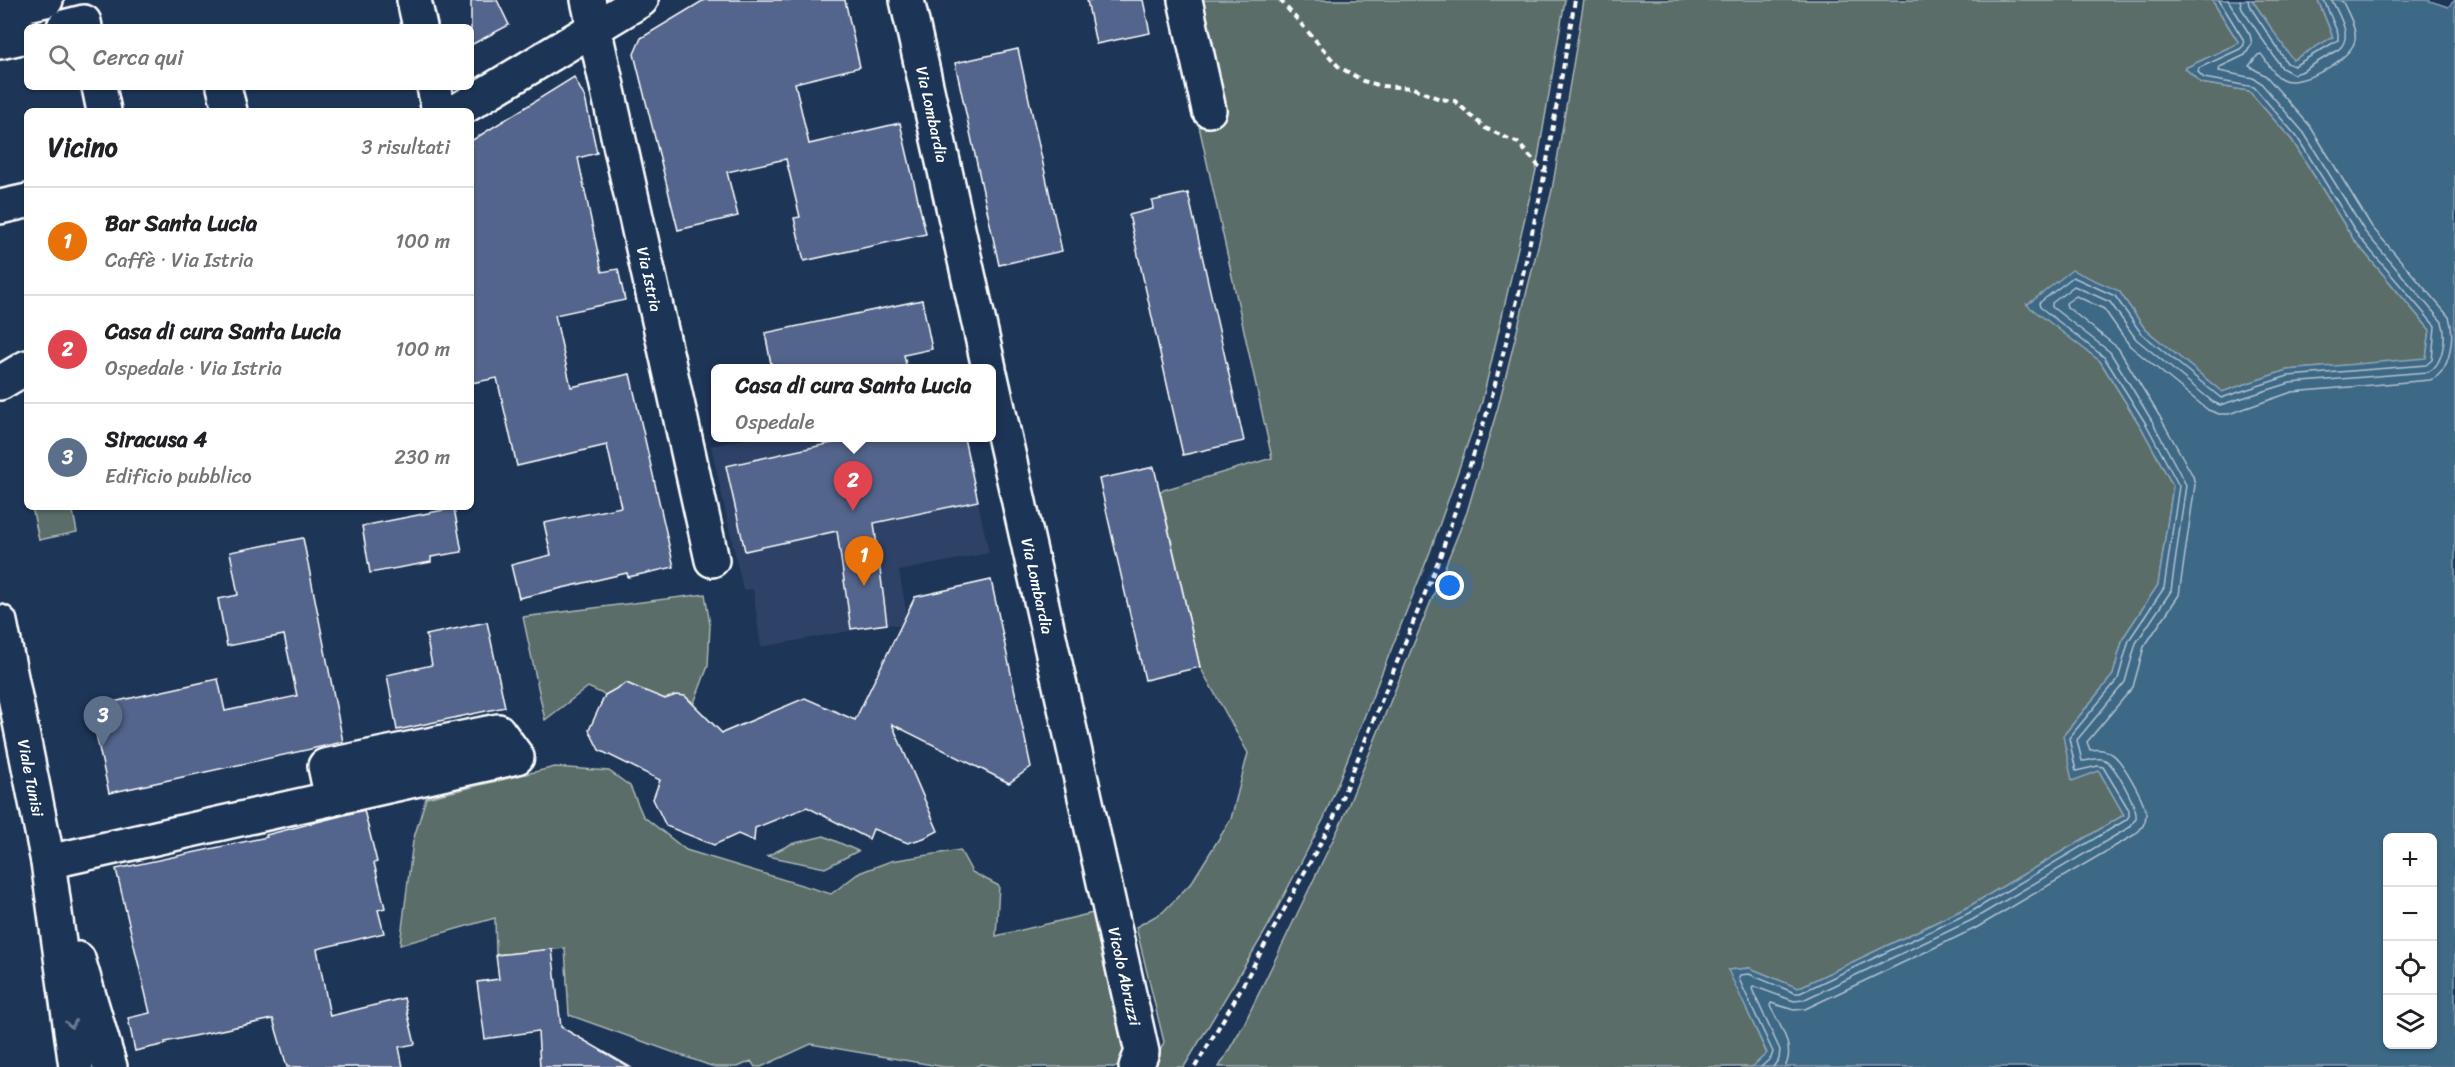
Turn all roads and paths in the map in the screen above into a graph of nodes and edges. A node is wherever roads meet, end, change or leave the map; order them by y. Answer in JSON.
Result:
{"nodes":[{"id":1,"x":46,"y":0,"type":"edge"},
{"id":2,"x":414,"y":0,"type":"edge"},
{"id":3,"x":641,"y":0,"type":"edge"},
{"id":4,"x":907,"y":0,"type":"edge"},
{"id":5,"x":1185,"y":0,"type":"edge"},
{"id":6,"x":1280,"y":0,"type":"edge"},
{"id":7,"x":1575,"y":0,"type":"edge"},
{"id":8,"x":0,"y":10,"type":"edge"},
{"id":9,"x":591,"y":14,"type":"edge"},
{"id":10,"x":419,"y":24,"type":"edge"},
{"id":11,"x":24,"y":37,"type":"edge"},
{"id":12,"x":0,"y":42,"type":"edge"},
{"id":13,"x":100,"y":90,"type":"edge"},
{"id":14,"x":225,"y":90,"type":"edge"},
{"id":15,"x":435,"y":90,"type":"edge"},
{"id":16,"x":103,"y":108,"type":"edge"},
{"id":17,"x":229,"y":108,"type":"edge"},
{"id":18,"x":438,"y":108,"type":"edge"},
{"id":19,"x":461,"y":108,"type":"edge"},
{"id":20,"x":1209,"y":110,"type":"dead end"},
{"id":21,"x":1545,"y":172,"type":"junction"},
{"id":22,"x":24,"y":202,"type":"edge"},
{"id":23,"x":0,"y":207,"type":"edge"},
{"id":24,"x":988,"y":364,"type":"edge"},
{"id":25,"x":24,"y":369,"type":"edge"},
{"id":26,"x":0,"y":383,"type":"edge"},
{"id":27,"x":996,"y":400,"type":"edge"},
{"id":28,"x":712,"y":560,"type":"dead end"},
{"id":29,"x":0,"y":622,"type":"edge"},
{"id":30,"x":517,"y":758,"type":"dead end"},
{"id":31,"x":48,"y":862,"type":"junction"},
{"id":32,"x":1104,"y":883,"type":"joint"},
{"id":33,"x":75,"y":1067,"type":"edge"},
{"id":34,"x":110,"y":1067,"type":"edge"},
{"id":35,"x":1136,"y":1067,"type":"edge"},
{"id":36,"x":1195,"y":1067,"type":"edge"}],
"edges":[{"from":1,"to":8,"type":"street"},
{"from":2,"to":10,"type":"street"},
{"from":3,"to":9,"type":"street"},
{"from":4,"to":24,"type":"street","name":"Via Lombardia"},
{"from":5,"to":20,"type":"street"},
{"from":6,"to":21,"type":"path"},
{"from":7,"to":21,"type":"path"},
{"from":9,"to":19,"type":"street"},
{"from":9,"to":28,"type":"street","name":"Via Istria"},
{"from":11,"to":12,"type":"street"},
{"from":13,"to":16,"type":"street"},
{"from":14,"to":17,"type":"street"},
{"from":15,"to":18,"type":"street"},
{"from":21,"to":36,"type":"path"},
{"from":22,"to":23,"type":"street"},
{"from":25,"to":26,"type":"street"},
{"from":27,"to":32,"type":"street","name":"Via Lombardia"},
{"from":29,"to":31,"type":"street","name":"Viale Tunisi"},
{"from":30,"to":31,"type":"street"},
{"from":31,"to":33,"type":"street","one_way":true},
{"from":31,"to":34,"type":"street"},
{"from":32,"to":35,"type":"street","name":"Vicolo Abruzzi"}]}
